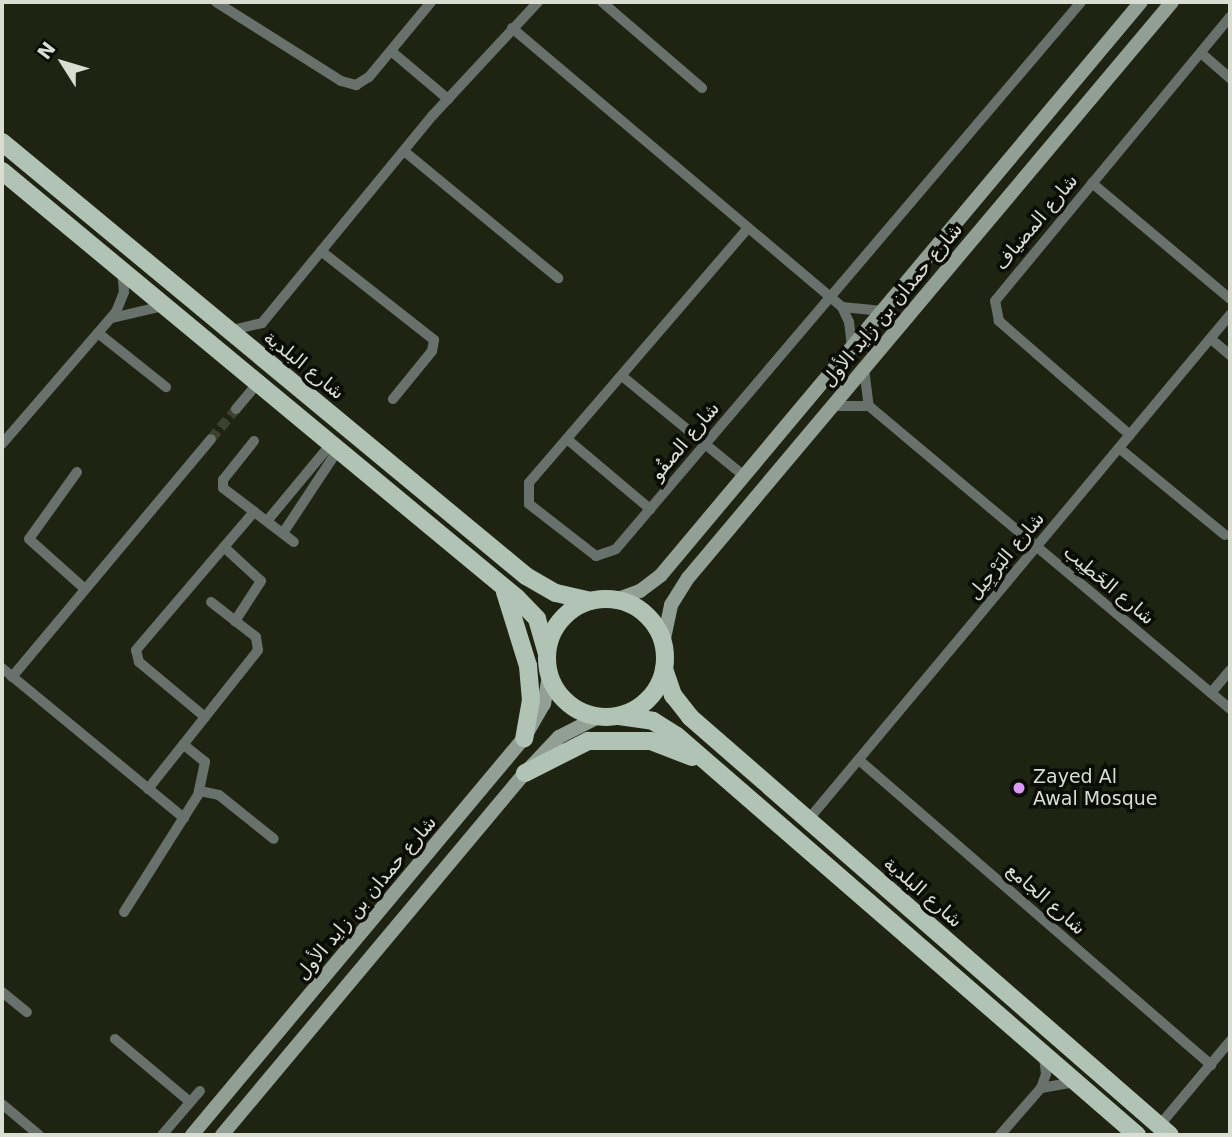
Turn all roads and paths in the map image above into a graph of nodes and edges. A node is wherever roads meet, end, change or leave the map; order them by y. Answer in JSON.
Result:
{"nodes":[{"id":1,"x":216,"y":2,"type":"edge"},
{"id":2,"x":414,"y":2,"type":"edge"},
{"id":3,"x":538,"y":2,"type":"edge"},
{"id":4,"x":602,"y":2,"type":"edge"},
{"id":5,"x":1081,"y":2,"type":"edge"},
{"id":6,"x":1141,"y":2,"type":"edge"},
{"id":7,"x":1172,"y":2,"type":"edge"},
{"id":8,"x":428,"y":6,"type":"edge"},
{"id":9,"x":1230,"y":17,"type":"edge"},
{"id":10,"x":512,"y":29,"type":"junction"},
{"id":11,"x":391,"y":51,"type":"junction"},
{"id":12,"x":1201,"y":53,"type":"junction"},
{"id":13,"x":1230,"y":78,"type":"edge"},
{"id":14,"x":702,"y":88,"type":"dead end"},
{"id":15,"x":448,"y":99,"type":"junction"},
{"id":16,"x":2,"y":142,"type":"edge"},
{"id":17,"x":404,"y":151,"type":"junction"},
{"id":18,"x":2,"y":171,"type":"edge"},
{"id":19,"x":1092,"y":183,"type":"junction"},
{"id":20,"x":748,"y":228,"type":"junction"},
{"id":21,"x":321,"y":251,"type":"junction"},
{"id":22,"x":122,"y":271,"type":"junction"},
{"id":23,"x":558,"y":278,"type":"dead end"},
{"id":24,"x":830,"y":297,"type":"junction"},
{"id":25,"x":1230,"y":299,"type":"edge"},
{"id":26,"x":165,"y":306,"type":"junction"},
{"id":27,"x":842,"y":307,"type":"junction"},
{"id":28,"x":883,"y":311,"type":"junction"},
{"id":29,"x":1230,"y":315,"type":"edge"},
{"id":30,"x":112,"y":318,"type":"junction"},
{"id":31,"x":262,"y":323,"type":"junction"},
{"id":32,"x":227,"y":329,"type":"junction"},
{"id":33,"x":98,"y":333,"type":"junction"},
{"id":34,"x":1211,"y":339,"type":"junction"},
{"id":35,"x":852,"y":347,"type":"junction"},
{"id":36,"x":1230,"y":355,"type":"edge"},
{"id":37,"x":262,"y":357,"type":"junction"},
{"id":38,"x":864,"y":368,"type":"junction"},
{"id":39,"x":622,"y":376,"type":"junction"},
{"id":40,"x":257,"y":384,"type":"junction"},
{"id":41,"x":166,"y":387,"type":"dead end"},
{"id":42,"x":393,"y":399,"type":"dead end"},
{"id":43,"x":869,"y":406,"type":"junction"},
{"id":44,"x":832,"y":407,"type":"junction"},
{"id":45,"x":236,"y":409,"type":"tunnel mouth"},
{"id":46,"x":1130,"y":435,"type":"junction"},
{"id":47,"x":211,"y":439,"type":"tunnel mouth"},
{"id":48,"x":567,"y":439,"type":"junction"},
{"id":49,"x":254,"y":441,"type":"dead end"},
{"id":50,"x":2,"y":444,"type":"edge"},
{"id":51,"x":705,"y":444,"type":"junction"},
{"id":52,"x":335,"y":447,"type":"junction"},
{"id":53,"x":1119,"y":449,"type":"junction"},
{"id":54,"x":77,"y":472,"type":"dead end"},
{"id":55,"x":744,"y":476,"type":"junction"},
{"id":56,"x":650,"y":509,"type":"junction"},
{"id":57,"x":254,"y":512,"type":"junction"},
{"id":58,"x":267,"y":522,"type":"junction"},
{"id":59,"x":283,"y":533,"type":"junction"},
{"id":60,"x":1225,"y":535,"type":"dead end"},
{"id":61,"x":295,"y":542,"type":"dead end"},
{"id":62,"x":224,"y":547,"type":"junction"},
{"id":63,"x":1037,"y":547,"type":"junction"},
{"id":64,"x":503,"y":586,"type":"junction"},
{"id":65,"x":85,"y":589,"type":"junction"},
{"id":66,"x":615,"y":600,"type":"junction"},
{"id":67,"x":590,"y":601,"type":"junction"},
{"id":68,"x":211,"y":602,"type":"dead end"},
{"id":69,"x":235,"y":621,"type":"junction"},
{"id":70,"x":663,"y":643,"type":"junction"},
{"id":71,"x":547,"y":653,"type":"junction"},
{"id":72,"x":2,"y":668,"type":"edge"},
{"id":73,"x":664,"y":669,"type":"junction"},
{"id":74,"x":1230,"y":670,"type":"edge"},
{"id":75,"x":549,"y":675,"type":"junction"},
{"id":76,"x":12,"y":677,"type":"junction"},
{"id":77,"x":1211,"y":693,"type":"junction"},
{"id":78,"x":1230,"y":709,"type":"edge"},
{"id":79,"x":619,"y":716,"type":"junction"},
{"id":80,"x":205,"y":717,"type":"junction"},
{"id":81,"x":598,"y":717,"type":"junction"},
{"id":82,"x":524,"y":738,"type":"junction"},
{"id":83,"x":183,"y":744,"type":"junction"},
{"id":84,"x":859,"y":760,"type":"junction"},
{"id":85,"x":711,"y":766,"type":"junction"},
{"id":86,"x":525,"y":773,"type":"junction"},
{"id":87,"x":148,"y":789,"type":"junction"},
{"id":88,"x":200,"y":791,"type":"junction"},
{"id":89,"x":184,"y":818,"type":"junction"},
{"id":90,"x":808,"y":820,"type":"junction"},
{"id":91,"x":274,"y":839,"type":"dead end"},
{"id":92,"x":124,"y":912,"type":"dead end"},
{"id":93,"x":2,"y":992,"type":"edge"},
{"id":94,"x":27,"y":1012,"type":"dead end"},
{"id":95,"x":115,"y":1039,"type":"dead end"},
{"id":96,"x":1230,"y":1041,"type":"edge"},
{"id":97,"x":1042,"y":1052,"type":"junction"},
{"id":98,"x":1211,"y":1065,"type":"junction"},
{"id":99,"x":1076,"y":1082,"type":"junction"},
{"id":100,"x":1041,"y":1088,"type":"junction"},
{"id":101,"x":200,"y":1091,"type":"dead end"},
{"id":102,"x":190,"y":1102,"type":"junction"},
{"id":103,"x":2,"y":1104,"type":"edge"},
{"id":104,"x":1165,"y":1130,"type":"edge"},
{"id":105,"x":39,"y":1135,"type":"edge"},
{"id":106,"x":162,"y":1135,"type":"edge"},
{"id":107,"x":192,"y":1135,"type":"edge"},
{"id":108,"x":222,"y":1135,"type":"edge"},
{"id":109,"x":1000,"y":1135,"type":"edge"},
{"id":110,"x":1137,"y":1135,"type":"edge"}],
"edges":[{"from":1,"to":11,"type":"street"},
{"from":2,"to":8,"type":"street"},
{"from":3,"to":10,"type":"street"},
{"from":4,"to":14,"type":"street"},
{"from":5,"to":24,"type":"street","name":"شارع الصفُو"},
{"from":6,"to":28,"type":"main road","name":"شارع حمدان بن زايد الأول"},
{"from":7,"to":38,"type":"main road","name":"شارع حمدان بن زايد الأول"},
{"from":8,"to":11,"type":"street"},
{"from":9,"to":12,"type":"street","name":"شارع المضياف"},
{"from":10,"to":15,"type":"street"},
{"from":10,"to":20,"type":"street"},
{"from":11,"to":15,"type":"street"},
{"from":12,"to":13,"type":"street"},
{"from":12,"to":19,"type":"street","name":"شارع المضياف"},
{"from":15,"to":17,"type":"street"},
{"from":16,"to":32,"type":"main road","name":"شارع البلدية"},
{"from":17,"to":21,"type":"street"},
{"from":17,"to":23,"type":"street"},
{"from":18,"to":22,"type":"main road"},
{"from":19,"to":25,"type":"street"},
{"from":19,"to":46,"type":"street","name":"شارع المضياف"},
{"from":20,"to":24,"type":"street"},
{"from":20,"to":39,"type":"street","name":"شارع الصفُو"},
{"from":21,"to":31,"type":"street"},
{"from":21,"to":42,"type":"street"},
{"from":22,"to":26,"type":"main road"},
{"from":22,"to":30,"type":"street"},
{"from":24,"to":27,"type":"street"},
{"from":24,"to":51,"type":"street","name":"شارع الصفُو"},
{"from":26,"to":30,"type":"street"},
{"from":26,"to":40,"type":"main road"},
{"from":27,"to":28,"type":"street"},
{"from":27,"to":35,"type":"street"},
{"from":28,"to":35,"type":"main road","name":"شارع حمدان بن زايد الأول"},
{"from":29,"to":34,"type":"street","name":"شارع البَرْجِيل"},
{"from":30,"to":33,"type":"street"},
{"from":31,"to":32,"type":"street"},
{"from":31,"to":37,"type":"street"},
{"from":32,"to":37,"type":"main road","name":"شارع البلدية"},
{"from":33,"to":41,"type":"street"},
{"from":33,"to":50,"type":"street"},
{"from":34,"to":36,"type":"street"},
{"from":34,"to":46,"type":"street","name":"شارع البَرْجِيل"},
{"from":35,"to":55,"type":"main road","name":"شارع حمدان بن زايد الأول"},
{"from":37,"to":67,"type":"main road","name":"شارع البلدية"},
{"from":38,"to":43,"type":"street"},
{"from":38,"to":44,"type":"main road","name":"شارع حمدان بن زايد الأول"},
{"from":39,"to":48,"type":"street","name":"شارع الصفُو"},
{"from":39,"to":51,"type":"street"},
{"from":40,"to":45,"type":"street"},
{"from":40,"to":52,"type":"main road"},
{"from":43,"to":44,"type":"street"},
{"from":43,"to":63,"type":"street","name":"شارع الخَطِيب"},
{"from":44,"to":70,"type":"main road","name":"شارع حمدان بن زايد الأول"},
{"from":46,"to":53,"type":"street","name":"شارع البَرْجِيل"},
{"from":47,"to":65,"type":"street"},
{"from":48,"to":56,"type":"street"},
{"from":48,"to":56,"type":"street","name":"شارع الصفُو"},
{"from":49,"to":57,"type":"street"},
{"from":51,"to":55,"type":"street"},
{"from":51,"to":56,"type":"street","name":"شارع الصفُو"},
{"from":52,"to":58,"type":"street"},
{"from":52,"to":59,"type":"street"},
{"from":52,"to":64,"type":"main road"},
{"from":53,"to":60,"type":"street"},
{"from":53,"to":63,"type":"street","name":"شارع البَرْجِيل"},
{"from":54,"to":65,"type":"street"},
{"from":55,"to":66,"type":"main road","name":"شارع حمدان بن زايد الأول"},
{"from":57,"to":58,"type":"street"},
{"from":57,"to":62,"type":"street"},
{"from":58,"to":59,"type":"street"},
{"from":59,"to":61,"type":"street"},
{"from":62,"to":69,"type":"street"},
{"from":62,"to":80,"type":"street"},
{"from":63,"to":77,"type":"street","name":"شارع الخَطِيب"},
{"from":63,"to":84,"type":"street","name":"شارع البَرْجِيل"},
{"from":64,"to":71,"type":"main road"},
{"from":64,"to":82,"type":"main road"},
{"from":65,"to":76,"type":"street"},
{"from":66,"to":67,"type":"main road"},
{"from":66,"to":70,"type":"main road"},
{"from":67,"to":71,"type":"main road"},
{"from":68,"to":69,"type":"street"},
{"from":69,"to":80,"type":"street"},
{"from":70,"to":73,"type":"main road"},
{"from":71,"to":75,"type":"main road"},
{"from":72,"to":76,"type":"street"},
{"from":73,"to":79,"type":"main road"},
{"from":73,"to":90,"type":"main road","name":"شارع البلدية"},
{"from":74,"to":77,"type":"street"},
{"from":75,"to":81,"type":"main road"},
{"from":75,"to":82,"type":"main road","name":"شارع حمدان بن زايد الأول"},
{"from":76,"to":87,"type":"street"},
{"from":77,"to":78,"type":"street","name":"شارع الخَطِيب"},
{"from":79,"to":81,"type":"main road"},
{"from":79,"to":85,"type":"main road"},
{"from":80,"to":83,"type":"street"},
{"from":81,"to":86,"type":"main road"},
{"from":82,"to":107,"type":"main road","name":"شارع حمدان بن زايد الأول"},
{"from":83,"to":87,"type":"street"},
{"from":83,"to":88,"type":"street"},
{"from":84,"to":90,"type":"street","name":"شارع البَرْجِيل"},
{"from":84,"to":98,"type":"street","name":"شارع الجامع"},
{"from":85,"to":86,"type":"main road"},
{"from":85,"to":97,"type":"main road"},
{"from":86,"to":108,"type":"main road"},
{"from":87,"to":89,"type":"street"},
{"from":88,"to":89,"type":"street"},
{"from":88,"to":91,"type":"street"},
{"from":89,"to":92,"type":"street"},
{"from":90,"to":104,"type":"main road","name":"شارع البلدية"},
{"from":93,"to":94,"type":"street"},
{"from":95,"to":102,"type":"street"},
{"from":96,"to":98,"type":"street"},
{"from":97,"to":99,"type":"main road"},
{"from":97,"to":100,"type":"street"},
{"from":98,"to":104,"type":"street"},
{"from":99,"to":100,"type":"street"},
{"from":99,"to":110,"type":"main road"},
{"from":100,"to":109,"type":"street"},
{"from":101,"to":102,"type":"street"},
{"from":102,"to":106,"type":"street"},
{"from":103,"to":105,"type":"street"}]}
